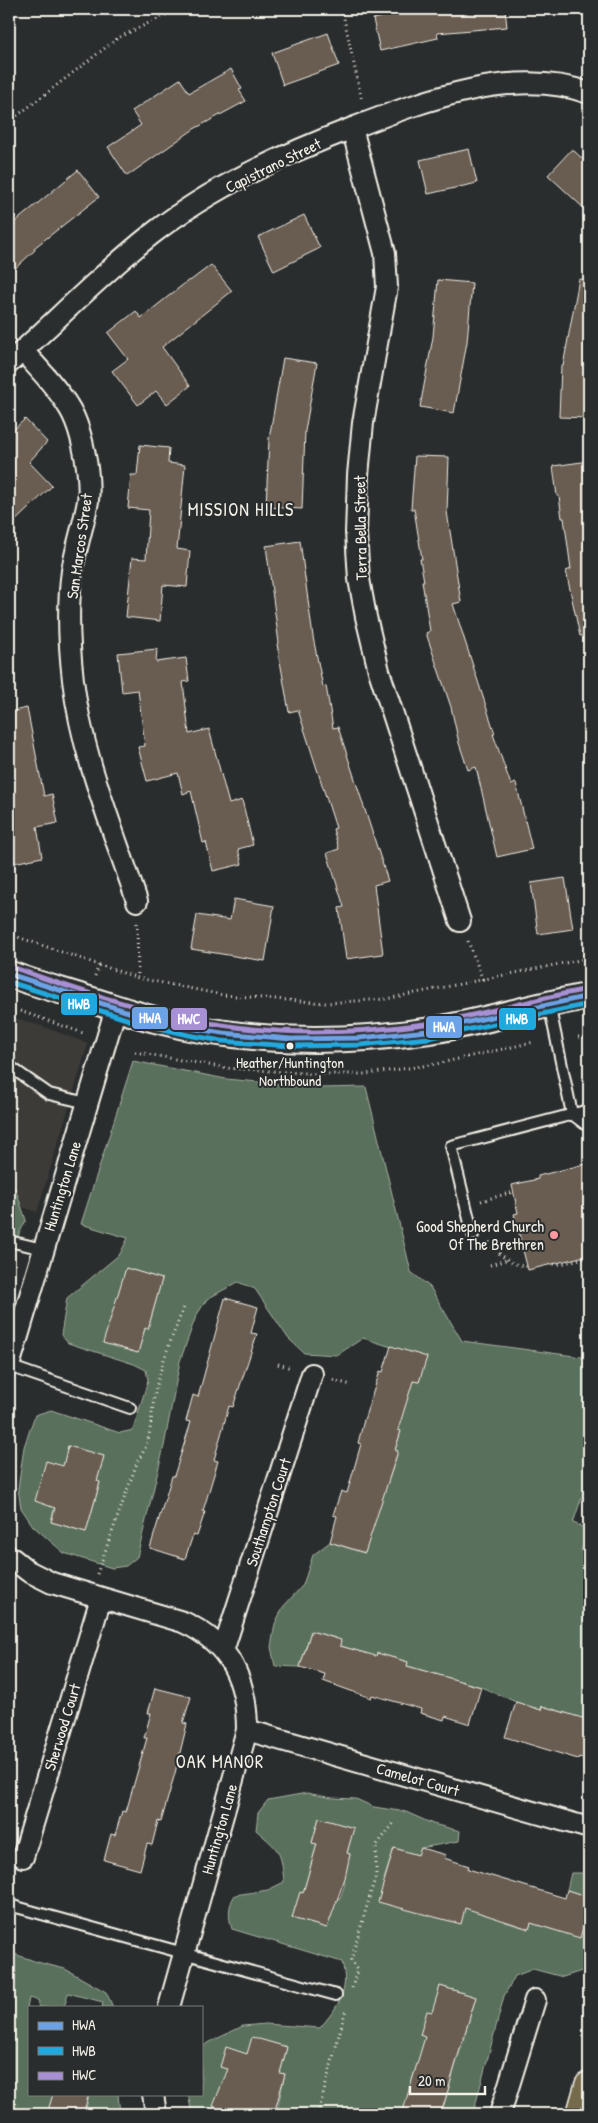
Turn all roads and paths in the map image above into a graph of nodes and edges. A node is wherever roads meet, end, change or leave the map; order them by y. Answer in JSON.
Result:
{"nodes":[{"id":1,"x":178,"y":9,"type":"edge"},
{"id":2,"x":342,"y":9,"type":"edge"},
{"id":3,"x":589,"y":93,"type":"edge"},
{"id":4,"x":363,"y":99,"type":"dead end"},
{"id":5,"x":9,"y":122,"type":"edge"},
{"id":6,"x":352,"y":128,"type":"junction"},
{"id":7,"x":16,"y":357,"type":"edge"},
{"id":8,"x":137,"y":901,"type":"dead end"},
{"id":9,"x":460,"y":920,"type":"dead end"},
{"id":10,"x":9,"y":934,"type":"edge"},
{"id":11,"x":136,"y":938,"type":"dead end"},
{"id":12,"x":471,"y":951,"type":"dead end"},
{"id":13,"x":589,"y":958,"type":"edge"},
{"id":14,"x":99,"y":965,"type":"junction"},
{"id":15,"x":9,"y":976,"type":"edge"},
{"id":16,"x":95,"y":976,"type":"dead end"},
{"id":17,"x":138,"y":978,"type":"junction"},
{"id":18,"x":483,"y":980,"type":"junction"},
{"id":19,"x":589,"y":996,"type":"edge"},
{"id":20,"x":549,"y":1002,"type":"junction"},
{"id":21,"x":116,"y":1008,"type":"junction"},
{"id":22,"x":20,"y":1011,"type":"dead end"},
{"id":23,"x":80,"y":1022,"type":"dead end"},
{"id":24,"x":77,"y":1031,"type":"junction"},
{"id":25,"x":86,"y":1034,"type":"dead end"},
{"id":26,"x":578,"y":1037,"type":"dead end"},
{"id":27,"x":589,"y":1038,"type":"edge"},
{"id":28,"x":9,"y":1066,"type":"edge"},
{"id":29,"x":86,"y":1103,"type":"junction"},
{"id":30,"x":589,"y":1110,"type":"edge"},
{"id":31,"x":572,"y":1114,"type":"junction"},
{"id":32,"x":589,"y":1127,"type":"edge"},
{"id":33,"x":513,"y":1192,"type":"dead end"},
{"id":34,"x":501,"y":1196,"type":"dead end"},
{"id":35,"x":473,"y":1234,"type":"dead end"},
{"id":36,"x":487,"y":1239,"type":"dead end"},
{"id":37,"x":9,"y":1241,"type":"edge"},
{"id":38,"x":43,"y":1249,"type":"junction"},
{"id":39,"x":585,"y":1258,"type":"dead end"},
{"id":40,"x":506,"y":1260,"type":"junction"},
{"id":41,"x":554,"y":1264,"type":"dead end"},
{"id":42,"x":490,"y":1265,"type":"dead end"},
{"id":43,"x":527,"y":1266,"type":"dead end"},
{"id":44,"x":185,"y":1305,"type":"dead end"},
{"id":45,"x":9,"y":1366,"type":"edge"},
{"id":46,"x":312,"y":1374,"type":"dead end"},
{"id":47,"x":130,"y":1408,"type":"dead end"},
{"id":48,"x":9,"y":1556,"type":"edge"},
{"id":49,"x":100,"y":1571,"type":"dead end"},
{"id":50,"x":101,"y":1598,"type":"junction"},
{"id":51,"x":223,"y":1651,"type":"junction"},
{"id":52,"x":247,"y":1730,"type":"junction"},
{"id":53,"x":394,"y":1823,"type":"dead end"},
{"id":54,"x":589,"y":1828,"type":"edge"},
{"id":55,"x":23,"y":1857,"type":"dead end"},
{"id":56,"x":589,"y":1864,"type":"edge"},
{"id":57,"x":588,"y":1869,"type":"dead end"},
{"id":58,"x":9,"y":1905,"type":"edge"},
{"id":59,"x":182,"y":1954,"type":"junction"},
{"id":60,"x":351,"y":1992,"type":"dead end"},
{"id":61,"x":336,"y":1995,"type":"dead end"},
{"id":62,"x":535,"y":2000,"type":"dead end"},
{"id":63,"x":169,"y":2006,"type":"edge"},
{"id":64,"x":347,"y":2008,"type":"dead end"},
{"id":65,"x":589,"y":2086,"type":"edge"},
{"id":66,"x":153,"y":2096,"type":"edge"},
{"id":67,"x":156,"y":2114,"type":"edge"},
{"id":68,"x":318,"y":2114,"type":"edge"},
{"id":69,"x":500,"y":2114,"type":"edge"},
{"id":70,"x":581,"y":2114,"type":"edge"}],
"edges":[{"from":1,"to":5,"type":"path"},
{"from":2,"to":4,"type":"path"},
{"from":3,"to":6,"type":"street","name":"Capistrano Street"},
{"from":6,"to":7,"type":"street","name":"Capistrano Street"},
{"from":6,"to":9,"type":"street","name":"Terra Bella Street"},
{"from":7,"to":8,"type":"street","name":"San Marcos Street"},
{"from":10,"to":14,"type":"path"},
{"from":11,"to":17,"type":"path"},
{"from":12,"to":18,"type":"path"},
{"from":13,"to":18,"type":"path"},
{"from":14,"to":16,"type":"path"},
{"from":14,"to":17,"type":"path"},
{"from":15,"to":21,"type":"street"},
{"from":17,"to":18,"type":"path"},
{"from":19,"to":20,"type":"street"},
{"from":20,"to":21,"type":"street"},
{"from":20,"to":31,"type":"lane"},
{"from":21,"to":29,"type":"street","name":"Huntington Lane"},
{"from":22,"to":24,"type":"path"},
{"from":23,"to":24,"type":"path"},
{"from":24,"to":25,"type":"path"},
{"from":26,"to":27,"type":"path"},
{"from":28,"to":29,"type":"lane"},
{"from":29,"to":38,"type":"street","name":"Huntington Lane"},
{"from":30,"to":31,"type":"lane"},
{"from":31,"to":32,"type":"lane"},
{"from":31,"to":35,"type":"lane"},
{"from":33,"to":34,"type":"path"},
{"from":36,"to":40,"type":"path"},
{"from":37,"to":38,"type":"lane"},
{"from":38,"to":45,"type":"street","name":"Huntington Lane"},
{"from":39,"to":41,"type":"path"},
{"from":40,"to":42,"type":"path"},
{"from":40,"to":43,"type":"path"},
{"from":44,"to":49,"type":"path"},
{"from":45,"to":47,"type":"lane"},
{"from":46,"to":51,"type":"street","name":"Southampton Court"},
{"from":48,"to":50,"type":"street","name":"Huntington Lane"},
{"from":50,"to":51,"type":"street","name":"Huntington Lane"},
{"from":50,"to":55,"type":"street","name":"Sherwood Court"},
{"from":51,"to":52,"type":"street","name":"Huntington Lane"},
{"from":52,"to":54,"type":"street","name":"Camelot Court"},
{"from":52,"to":59,"type":"street","name":"Huntington Lane"},
{"from":53,"to":60,"type":"path"},
{"from":56,"to":57,"type":"path"},
{"from":58,"to":59,"type":"lane"},
{"from":59,"to":61,"type":"lane"},
{"from":59,"to":63,"type":"street","name":"Huntington Lane"},
{"from":62,"to":69,"type":"street"},
{"from":64,"to":68,"type":"path"},
{"from":65,"to":70,"type":"main road"},
{"from":66,"to":67,"type":"street"}]}
